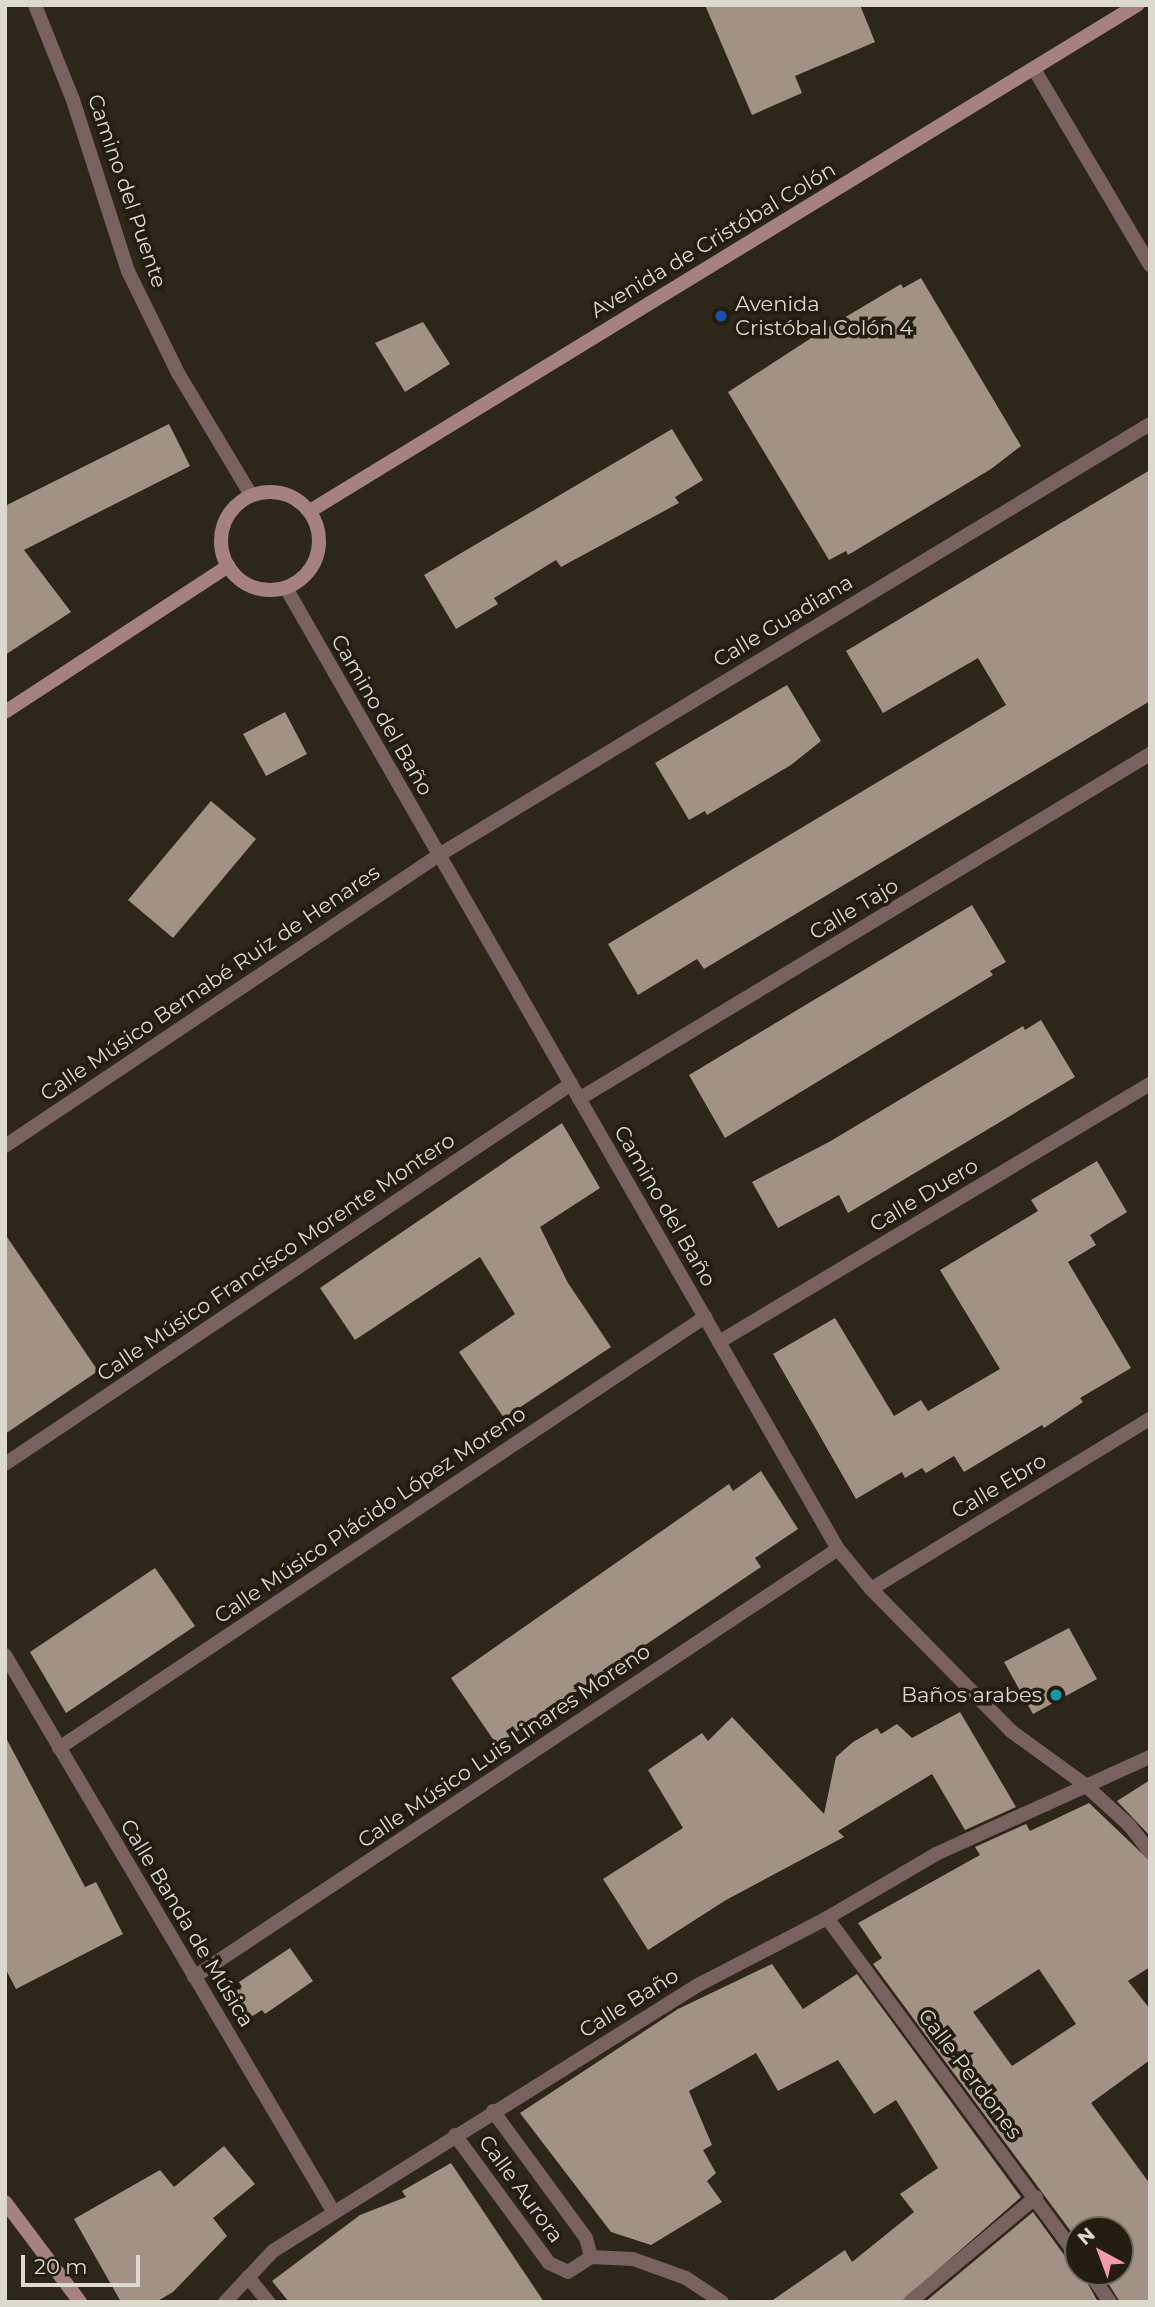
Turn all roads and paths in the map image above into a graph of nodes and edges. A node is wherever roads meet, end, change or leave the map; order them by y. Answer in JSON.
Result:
{"nodes":[{"id":1,"x":35,"y":5,"type":"edge"},
{"id":2,"x":1137,"y":5,"type":"edge"},
{"id":3,"x":1034,"y":69,"type":"junction"},
{"id":4,"x":1150,"y":265,"type":"edge"},
{"id":5,"x":1150,"y":424,"type":"edge"},
{"id":6,"x":251,"y":495,"type":"junction"},
{"id":7,"x":310,"y":511,"type":"junction"},
{"id":8,"x":228,"y":566,"type":"junction"},
{"id":9,"x":286,"y":588,"type":"junction"},
{"id":10,"x":5,"y":712,"type":"edge"},
{"id":11,"x":1150,"y":754,"type":"edge"},
{"id":12,"x":439,"y":855,"type":"junction"},
{"id":13,"x":571,"y":1084,"type":"junction"},
{"id":14,"x":1150,"y":1084,"type":"edge"},
{"id":15,"x":579,"y":1099,"type":"junction"},
{"id":16,"x":5,"y":1146,"type":"edge"},
{"id":17,"x":705,"y":1317,"type":"junction"},
{"id":18,"x":719,"y":1342,"type":"junction"},
{"id":19,"x":1150,"y":1419,"type":"edge"},
{"id":20,"x":5,"y":1464,"type":"edge"},
{"id":21,"x":838,"y":1549,"type":"junction"},
{"id":22,"x":871,"y":1589,"type":"junction"},
{"id":23,"x":5,"y":1655,"type":"edge"},
{"id":24,"x":59,"y":1748,"type":"junction"},
{"id":25,"x":1150,"y":1757,"type":"edge"},
{"id":26,"x":1084,"y":1784,"type":"junction"},
{"id":27,"x":1150,"y":1852,"type":"edge"},
{"id":28,"x":827,"y":1918,"type":"junction"},
{"id":29,"x":194,"y":1977,"type":"junction"},
{"id":30,"x":493,"y":2111,"type":"junction"},
{"id":31,"x":455,"y":2135,"type":"junction"},
{"id":32,"x":1036,"y":2197,"type":"junction"},
{"id":33,"x":5,"y":2202,"type":"edge"},
{"id":34,"x":333,"y":2211,"type":"junction"},
{"id":35,"x":1064,"y":2237,"type":"edge"},
{"id":36,"x":591,"y":2256,"type":"junction"},
{"id":37,"x":248,"y":2277,"type":"junction"},
{"id":38,"x":1099,"y":2286,"type":"edge"},
{"id":39,"x":80,"y":2302,"type":"edge"},
{"id":40,"x":225,"y":2302,"type":"edge"},
{"id":41,"x":268,"y":2302,"type":"edge"},
{"id":42,"x":722,"y":2302,"type":"edge"},
{"id":43,"x":911,"y":2302,"type":"edge"},
{"id":44,"x":1110,"y":2302,"type":"edge"}],
"edges":[{"from":1,"to":6,"type":"street","name":"Camino del Puente"},
{"from":2,"to":3,"type":"main road","name":"Avenida de Cristóbal Colón"},
{"from":3,"to":4,"type":"street"},
{"from":3,"to":7,"type":"main road","name":"Avenida de Cristóbal Colón"},
{"from":5,"to":12,"type":"street","name":"Calle Guadiana"},
{"from":6,"to":7,"type":"main road"},
{"from":6,"to":8,"type":"main road"},
{"from":7,"to":9,"type":"main road"},
{"from":8,"to":9,"type":"main road"},
{"from":8,"to":10,"type":"main road"},
{"from":9,"to":12,"type":"street","name":"Camino del Baño"},
{"from":11,"to":15,"type":"street","name":"Calle Tajo"},
{"from":12,"to":13,"type":"street","name":"Camino del Baño"},
{"from":12,"to":16,"type":"street","name":"Calle Músico Bernabé Ruiz de Henares"},
{"from":13,"to":15,"type":"street","name":"Camino del Baño"},
{"from":13,"to":20,"type":"street","name":"Calle Músico Francisco Morente Montero"},
{"from":14,"to":18,"type":"street","name":"Calle Duero"},
{"from":15,"to":17,"type":"street","name":"Camino del Baño"},
{"from":17,"to":18,"type":"street","name":"Camino del Baño"},
{"from":17,"to":24,"type":"street","name":"Calle Músico Plácido López Moreno"},
{"from":18,"to":21,"type":"street","name":"Camino del Baño"},
{"from":19,"to":22,"type":"street","name":"Calle Ebro"},
{"from":21,"to":22,"type":"street","name":"Camino del Baño"},
{"from":21,"to":29,"type":"street","name":"Calle Músico Luis Linares Moreno"},
{"from":22,"to":26,"type":"street","name":"Camino del Baño"},
{"from":23,"to":24,"type":"street","name":"Calle Banda de Música"},
{"from":24,"to":29,"type":"street","name":"Calle Banda de Música"},
{"from":25,"to":26,"type":"street","name":"Calle Baño"},
{"from":26,"to":27,"type":"street","name":"Camino del Baño"},
{"from":26,"to":28,"type":"street","name":"Calle Baño"},
{"from":28,"to":30,"type":"street","name":"Calle Baño"},
{"from":28,"to":32,"type":"street","name":"Calle Perdones"},
{"from":29,"to":34,"type":"street","name":"Calle Banda de Música"},
{"from":30,"to":31,"type":"street","name":"Calle Baño"},
{"from":30,"to":36,"type":"street","name":"Calle Aurora"},
{"from":31,"to":34,"type":"street","name":"Calle Baño"},
{"from":31,"to":36,"type":"street","name":"Calle Aurora"},
{"from":32,"to":35,"type":"street","name":"Calle Perdones"},
{"from":32,"to":43,"type":"street"},
{"from":33,"to":39,"type":"main road"},
{"from":34,"to":37,"type":"street","name":"Calle Baño"},
{"from":36,"to":42,"type":"street","name":"Calle Aurora"},
{"from":37,"to":40,"type":"street","name":"Calle Baño"},
{"from":37,"to":41,"type":"street"},
{"from":38,"to":44,"type":"street"}]}
